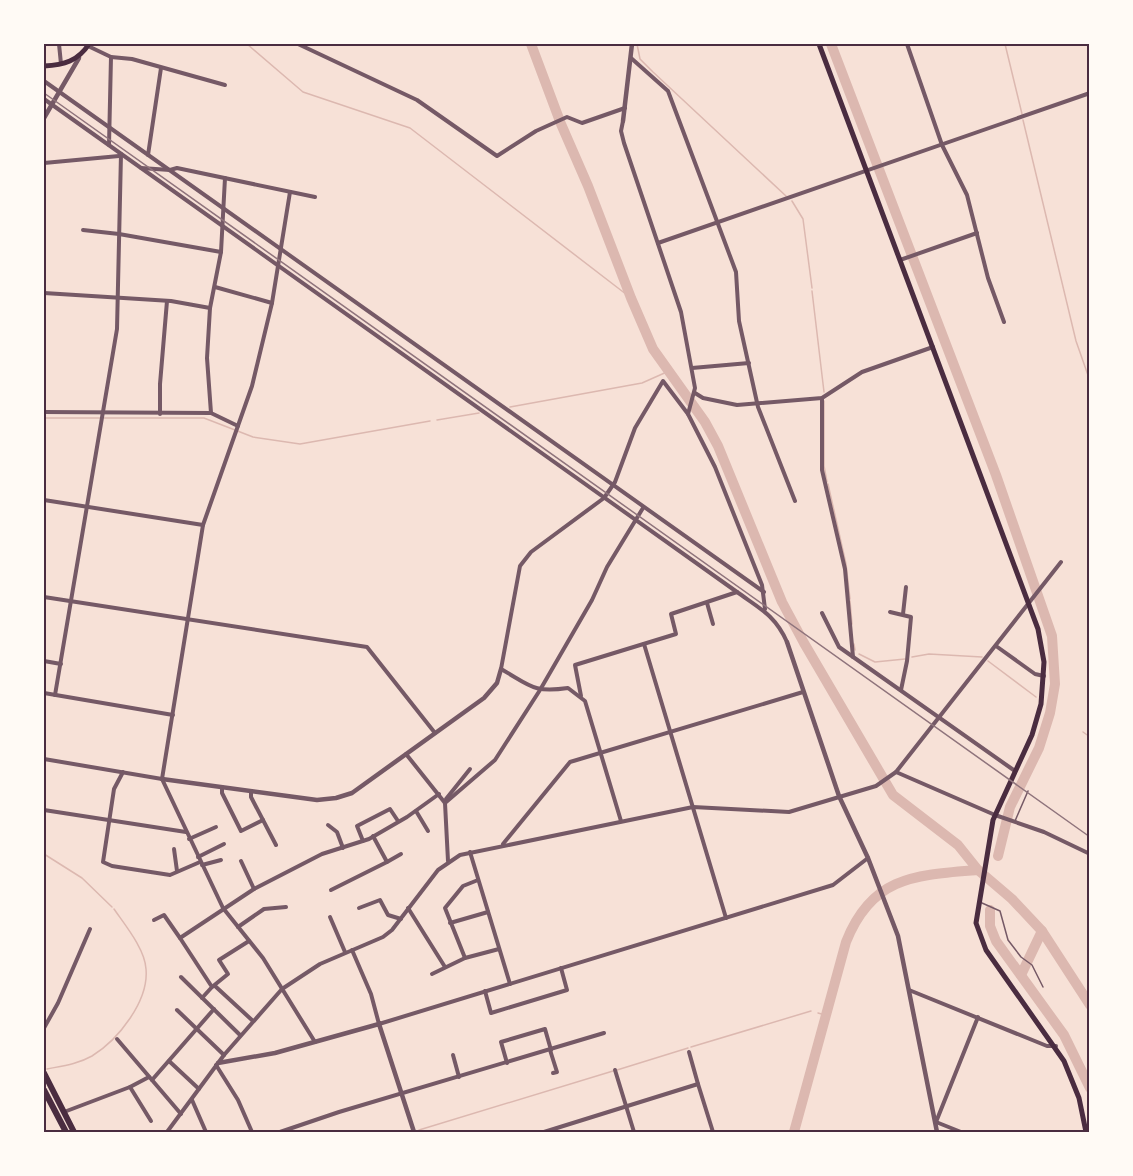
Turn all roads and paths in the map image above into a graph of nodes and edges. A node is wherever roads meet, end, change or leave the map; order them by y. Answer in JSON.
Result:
{"nodes":[{"id":1,"x":59,"y":44,"type":"edge"},
{"id":2,"x":297,"y":44,"type":"edge"},
{"id":3,"x":632,"y":44,"type":"edge"},
{"id":4,"x":819,"y":44,"type":"edge"},
{"id":5,"x":907,"y":44,"type":"edge"},
{"id":6,"x":89,"y":45,"type":"edge"},
{"id":7,"x":111,"y":57,"type":"junction"},
{"id":8,"x":79,"y":58,"type":"junction"},
{"id":9,"x":631,"y":58,"type":"junction"},
{"id":10,"x":61,"y":64,"type":"junction"},
{"id":11,"x":44,"y":66,"type":"edge"},
{"id":12,"x":160,"y":68,"type":"junction"},
{"id":13,"x":44,"y":81,"type":"edge"},
{"id":14,"x":225,"y":85,"type":"dead end"},
{"id":15,"x":59,"y":92,"type":"junction"},
{"id":16,"x":1089,"y":93,"type":"edge"},
{"id":17,"x":44,"y":99,"type":"edge"},
{"id":18,"x":51,"y":105,"type":"junction"},
{"id":19,"x":625,"y":108,"type":"junction"},
{"id":20,"x":44,"y":118,"type":"edge"},
{"id":21,"x":623,"y":121,"type":"joint"},
{"id":22,"x":110,"y":127,"type":"junction"},
{"id":23,"x":942,"y":144,"type":"junction"},
{"id":24,"x":109,"y":145,"type":"junction"},
{"id":25,"x":120,"y":155,"type":"junction"},
{"id":26,"x":148,"y":155,"type":"junction"},
{"id":27,"x":44,"y":163,"type":"edge"},
{"id":28,"x":140,"y":168,"type":"junction"},
{"id":29,"x":170,"y":170,"type":"junction"},
{"id":30,"x":870,"y":171,"type":"junction"},
{"id":31,"x":225,"y":178,"type":"junction"},
{"id":32,"x":290,"y":192,"type":"junction"},
{"id":33,"x":315,"y":197,"type":"dead end"},
{"id":34,"x":223,"y":209,"type":"junction"},
{"id":35,"x":718,"y":224,"type":"junction"},
{"id":36,"x":223,"y":228,"type":"junction"},
{"id":37,"x":83,"y":230,"type":"dead end"},
{"id":38,"x":977,"y":232,"type":"junction"},
{"id":39,"x":119,"y":234,"type":"junction"},
{"id":40,"x":658,"y":243,"type":"junction"},
{"id":41,"x":281,"y":249,"type":"junction"},
{"id":42,"x":221,"y":252,"type":"junction"},
{"id":43,"x":903,"y":259,"type":"junction"},
{"id":44,"x":278,"y":266,"type":"junction"},
{"id":45,"x":215,"y":287,"type":"junction"},
{"id":46,"x":44,"y":293,"type":"edge"},
{"id":47,"x":118,"y":299,"type":"junction"},
{"id":48,"x":167,"y":301,"type":"junction"},
{"id":49,"x":272,"y":303,"type":"junction"},
{"id":50,"x":210,"y":308,"type":"junction"},
{"id":51,"x":1004,"y":322,"type":"dead end"},
{"id":52,"x":933,"y":347,"type":"junction"},
{"id":53,"x":749,"y":363,"type":"junction"},
{"id":54,"x":692,"y":368,"type":"junction"},
{"id":55,"x":694,"y":393,"type":"junction"},
{"id":56,"x":822,"y":398,"type":"junction"},
{"id":57,"x":756,"y":402,"type":"junction"},
{"id":58,"x":44,"y":412,"type":"edge"},
{"id":59,"x":211,"y":413,"type":"junction"},
{"id":60,"x":688,"y":413,"type":"junction"},
{"id":61,"x":101,"y":414,"type":"junction"},
{"id":62,"x":160,"y":414,"type":"junction"},
{"id":63,"x":238,"y":426,"type":"junction"},
{"id":64,"x":613,"y":486,"type":"junction"},
{"id":65,"x":604,"y":498,"type":"junction"},
{"id":66,"x":44,"y":500,"type":"edge"},
{"id":67,"x":795,"y":501,"type":"dead end"},
{"id":68,"x":87,"y":507,"type":"junction"},
{"id":69,"x":643,"y":508,"type":"junction"},
{"id":70,"x":637,"y":521,"type":"junction"},
{"id":71,"x":203,"y":525,"type":"junction"},
{"id":72,"x":1061,"y":562,"type":"dead end"},
{"id":73,"x":906,"y":587,"type":"dead end"},
{"id":74,"x":737,"y":592,"type":"junction"},
{"id":75,"x":764,"y":592,"type":"junction"},
{"id":76,"x":44,"y":598,"type":"edge"},
{"id":77,"x":1031,"y":600,"type":"junction"},
{"id":78,"x":72,"y":602,"type":"junction"},
{"id":79,"x":707,"y":603,"type":"junction"},
{"id":80,"x":765,"y":609,"type":"junction"},
{"id":81,"x":890,"y":612,"type":"dead end"},
{"id":82,"x":822,"y":613,"type":"dead end"},
{"id":83,"x":903,"y":614,"type":"junction"},
{"id":84,"x":188,"y":619,"type":"junction"},
{"id":85,"x":713,"y":624,"type":"dead end"},
{"id":86,"x":787,"y":642,"type":"joint"},
{"id":87,"x":644,"y":644,"type":"junction"},
{"id":88,"x":996,"y":646,"type":"junction"},
{"id":89,"x":853,"y":657,"type":"junction"},
{"id":90,"x":44,"y":661,"type":"edge"},
{"id":91,"x":61,"y":664,"type":"junction"},
{"id":92,"x":501,"y":669,"type":"junction"},
{"id":93,"x":1044,"y":676,"type":"junction"},
{"id":94,"x":540,"y":690,"type":"junction"},
{"id":95,"x":901,"y":690,"type":"junction"},
{"id":96,"x":803,"y":692,"type":"junction"},
{"id":97,"x":44,"y":693,"type":"edge"},
{"id":98,"x":55,"y":695,"type":"junction"},
{"id":99,"x":581,"y":697,"type":"junction"},
{"id":100,"x":173,"y":715,"type":"junction"},
{"id":101,"x":939,"y":717,"type":"junction"},
{"id":102,"x":670,"y":732,"type":"junction"},
{"id":103,"x":435,"y":733,"type":"junction"},
{"id":104,"x":600,"y":753,"type":"junction"},
{"id":105,"x":406,"y":754,"type":"junction"},
{"id":106,"x":44,"y":759,"type":"edge"},
{"id":107,"x":470,"y":769,"type":"dead end"},
{"id":108,"x":1015,"y":771,"type":"junction"},
{"id":109,"x":123,"y":772,"type":"junction"},
{"id":110,"x":896,"y":772,"type":"junction"},
{"id":111,"x":162,"y":779,"type":"junction"},
{"id":112,"x":222,"y":787,"type":"junction"},
{"id":113,"x":251,"y":791,"type":"junction"},
{"id":114,"x":1028,"y":791,"type":"dead end"},
{"id":115,"x":439,"y":794,"type":"junction"},
{"id":116,"x":839,"y":796,"type":"junction"},
{"id":117,"x":445,"y":802,"type":"junction"},
{"id":118,"x":693,"y":807,"type":"junction"},
{"id":119,"x":44,"y":810,"type":"edge"},
{"id":120,"x":416,"y":811,"type":"junction"},
{"id":121,"x":997,"y":816,"type":"junction"},
{"id":122,"x":263,"y":820,"type":"junction"},
{"id":123,"x":109,"y":821,"type":"junction"},
{"id":124,"x":398,"y":821,"type":"junction"},
{"id":125,"x":621,"y":821,"type":"junction"},
{"id":126,"x":1013,"y":821,"type":"junction"},
{"id":127,"x":328,"y":825,"type":"dead end"},
{"id":128,"x":216,"y":827,"type":"dead end"},
{"id":129,"x":428,"y":831,"type":"dead end"},
{"id":130,"x":186,"y":832,"type":"junction"},
{"id":131,"x":373,"y":836,"type":"junction"},
{"id":132,"x":189,"y":840,"type":"junction"},
{"id":133,"x":363,"y":841,"type":"junction"},
{"id":134,"x":224,"y":844,"type":"dead end"},
{"id":135,"x":502,"y":844,"type":"junction"},
{"id":136,"x":276,"y":845,"type":"dead end"},
{"id":137,"x":343,"y":848,"type":"junction"},
{"id":138,"x":174,"y":849,"type":"dead end"},
{"id":139,"x":470,"y":852,"type":"junction"},
{"id":140,"x":402,"y":854,"type":"dead end"},
{"id":141,"x":1089,"y":854,"type":"edge"},
{"id":142,"x":867,"y":858,"type":"junction"},
{"id":143,"x":221,"y":860,"type":"dead end"},
{"id":144,"x":200,"y":861,"type":"junction"},
{"id":145,"x":241,"y":861,"type":"dead end"},
{"id":146,"x":448,"y":861,"type":"junction"},
{"id":147,"x":387,"y":862,"type":"junction"},
{"id":148,"x":177,"y":871,"type":"junction"},
{"id":149,"x":478,"y":880,"type":"junction"},
{"id":150,"x":254,"y":889,"type":"junction"},
{"id":151,"x":331,"y":890,"type":"dead end"},
{"id":152,"x":978,"y":899,"type":"junction"},
{"id":153,"x":286,"y":907,"type":"dead end"},
{"id":154,"x":224,"y":908,"type":"junction"},
{"id":155,"x":359,"y":908,"type":"dead end"},
{"id":156,"x":408,"y":908,"type":"junction"},
{"id":157,"x":488,"y":912,"type":"junction"},
{"id":158,"x":330,"y":916,"type":"dead end"},
{"id":159,"x":726,"y":918,"type":"junction"},
{"id":160,"x":401,"y":919,"type":"junction"},
{"id":161,"x":154,"y":920,"type":"dead end"},
{"id":162,"x":450,"y":922,"type":"junction"},
{"id":163,"x":238,"y":927,"type":"junction"},
{"id":164,"x":90,"y":929,"type":"dead end"},
{"id":165,"x":180,"y":938,"type":"junction"},
{"id":166,"x":249,"y":941,"type":"junction"},
{"id":167,"x":499,"y":949,"type":"junction"},
{"id":168,"x":352,"y":950,"type":"junction"},
{"id":169,"x":345,"y":952,"type":"junction"},
{"id":170,"x":465,"y":958,"type":"junction"},
{"id":171,"x":445,"y":968,"type":"junction"},
{"id":172,"x":561,"y":968,"type":"junction"},
{"id":173,"x":432,"y":974,"type":"dead end"},
{"id":174,"x":181,"y":977,"type":"dead end"},
{"id":175,"x":510,"y":984,"type":"junction"},
{"id":176,"x":214,"y":987,"type":"junction"},
{"id":177,"x":1043,"y":987,"type":"dead end"},
{"id":178,"x":282,"y":988,"type":"junction"},
{"id":179,"x":909,"y":990,"type":"junction"},
{"id":180,"x":484,"y":992,"type":"junction"},
{"id":181,"x":202,"y":998,"type":"junction"},
{"id":182,"x":214,"y":1009,"type":"junction"},
{"id":183,"x":177,"y":1010,"type":"dead end"},
{"id":184,"x":978,"y":1017,"type":"junction"},
{"id":185,"x":253,"y":1021,"type":"junction"},
{"id":186,"x":379,"y":1024,"type":"junction"},
{"id":187,"x":44,"y":1028,"type":"edge"},
{"id":188,"x":196,"y":1028,"type":"junction"},
{"id":189,"x":604,"y":1033,"type":"dead end"},
{"id":190,"x":240,"y":1035,"type":"junction"},
{"id":191,"x":117,"y":1039,"type":"dead end"},
{"id":192,"x":315,"y":1042,"type":"junction"},
{"id":193,"x":1056,"y":1046,"type":"junction"},
{"id":194,"x":551,"y":1050,"type":"junction"},
{"id":195,"x":689,"y":1052,"type":"dead end"},
{"id":196,"x":453,"y":1054,"type":"dead end"},
{"id":197,"x":224,"y":1055,"type":"junction"},
{"id":198,"x":169,"y":1061,"type":"junction"},
{"id":199,"x":507,"y":1063,"type":"junction"},
{"id":200,"x":217,"y":1064,"type":"junction"},
{"id":201,"x":615,"y":1070,"type":"dead end"},
{"id":202,"x":557,"y":1072,"type":"dead end"},
{"id":203,"x":44,"y":1073,"type":"edge"},
{"id":204,"x":459,"y":1077,"type":"junction"},
{"id":205,"x":150,"y":1078,"type":"junction"},
{"id":206,"x":698,"y":1084,"type":"junction"},
{"id":207,"x":130,"y":1087,"type":"junction"},
{"id":208,"x":199,"y":1089,"type":"junction"},
{"id":209,"x":44,"y":1090,"type":"edge"},
{"id":210,"x":401,"y":1095,"type":"junction"},
{"id":211,"x":192,"y":1099,"type":"junction"},
{"id":212,"x":627,"y":1108,"type":"junction"},
{"id":213,"x":63,"y":1113,"type":"junction"},
{"id":214,"x":181,"y":1114,"type":"junction"},
{"id":215,"x":151,"y":1121,"type":"dead end"},
{"id":216,"x":936,"y":1122,"type":"junction"},
{"id":217,"x":66,"y":1132,"type":"edge"},
{"id":218,"x":74,"y":1132,"type":"edge"},
{"id":219,"x":168,"y":1132,"type":"edge"},
{"id":220,"x":206,"y":1132,"type":"edge"},
{"id":221,"x":252,"y":1132,"type":"edge"},
{"id":222,"x":280,"y":1132,"type":"edge"},
{"id":223,"x":414,"y":1132,"type":"edge"},
{"id":224,"x":544,"y":1132,"type":"edge"},
{"id":225,"x":633,"y":1132,"type":"edge"},
{"id":226,"x":712,"y":1132,"type":"edge"},
{"id":227,"x":937,"y":1132,"type":"edge"},
{"id":228,"x":962,"y":1132,"type":"edge"},
{"id":229,"x":1086,"y":1132,"type":"edge"}],
"edges":[{"from":1,"to":10,"type":"street"},
{"from":2,"to":19,"type":"street"},
{"from":3,"to":9,"type":"street"},
{"from":4,"to":30,"type":"main road"},
{"from":5,"to":23,"type":"street"},
{"from":6,"to":7,"type":"street"},
{"from":6,"to":8,"type":"main road"},
{"from":7,"to":12,"type":"street"},
{"from":7,"to":22,"type":"street"},
{"from":8,"to":10,"type":"main road"},
{"from":8,"to":15,"type":"street"},
{"from":9,"to":19,"type":"street"},
{"from":9,"to":35,"type":"street"},
{"from":10,"to":11,"type":"main road"},
{"from":12,"to":14,"type":"street"},
{"from":12,"to":26,"type":"street"},
{"from":13,"to":15,"type":"street"},
{"from":15,"to":18,"type":"street"},
{"from":15,"to":22,"type":"street"},
{"from":16,"to":23,"type":"street"},
{"from":17,"to":18,"type":"street"},
{"from":18,"to":20,"type":"street"},
{"from":18,"to":24,"type":"street"},
{"from":19,"to":21,"type":"street"},
{"from":21,"to":40,"type":"street"},
{"from":22,"to":24,"type":"street"},
{"from":22,"to":26,"type":"street"},
{"from":23,"to":30,"type":"street"},
{"from":23,"to":38,"type":"street"},
{"from":24,"to":25,"type":"street"},
{"from":25,"to":27,"type":"street"},
{"from":25,"to":28,"type":"street"},
{"from":25,"to":39,"type":"street"},
{"from":26,"to":29,"type":"street"},
{"from":28,"to":29,"type":"street"},
{"from":28,"to":36,"type":"street"},
{"from":29,"to":31,"type":"street"},
{"from":29,"to":34,"type":"street"},
{"from":30,"to":35,"type":"street"},
{"from":30,"to":43,"type":"main road"},
{"from":31,"to":32,"type":"street"},
{"from":31,"to":34,"type":"street"},
{"from":32,"to":33,"type":"street"},
{"from":32,"to":41,"type":"street"},
{"from":34,"to":36,"type":"street"},
{"from":34,"to":41,"type":"street"},
{"from":35,"to":40,"type":"street"},
{"from":35,"to":53,"type":"street"},
{"from":36,"to":42,"type":"street"},
{"from":36,"to":44,"type":"street"},
{"from":37,"to":39,"type":"street"},
{"from":38,"to":43,"type":"street"},
{"from":38,"to":51,"type":"street"},
{"from":39,"to":42,"type":"street"},
{"from":39,"to":47,"type":"street"},
{"from":40,"to":54,"type":"street"},
{"from":41,"to":44,"type":"street"},
{"from":41,"to":64,"type":"street"},
{"from":42,"to":45,"type":"street"},
{"from":43,"to":52,"type":"main road"},
{"from":44,"to":49,"type":"street"},
{"from":44,"to":65,"type":"street"},
{"from":45,"to":49,"type":"street"},
{"from":45,"to":50,"type":"street"},
{"from":46,"to":47,"type":"street"},
{"from":47,"to":48,"type":"street"},
{"from":47,"to":61,"type":"street"},
{"from":48,"to":50,"type":"street"},
{"from":48,"to":62,"type":"street"},
{"from":49,"to":63,"type":"street"},
{"from":50,"to":59,"type":"street"},
{"from":52,"to":56,"type":"street"},
{"from":52,"to":77,"type":"main road"},
{"from":53,"to":54,"type":"street"},
{"from":53,"to":57,"type":"street"},
{"from":54,"to":55,"type":"street"},
{"from":55,"to":57,"type":"street"},
{"from":55,"to":60,"type":"street"},
{"from":56,"to":57,"type":"street"},
{"from":56,"to":89,"type":"street"},
{"from":57,"to":67,"type":"street"},
{"from":58,"to":61,"type":"street"},
{"from":59,"to":62,"type":"street"},
{"from":59,"to":63,"type":"street"},
{"from":60,"to":64,"type":"street"},
{"from":60,"to":75,"type":"street"},
{"from":61,"to":62,"type":"street"},
{"from":61,"to":68,"type":"street"},
{"from":63,"to":71,"type":"street"},
{"from":64,"to":65,"type":"street"},
{"from":64,"to":69,"type":"street"},
{"from":65,"to":70,"type":"street"},
{"from":65,"to":92,"type":"street"},
{"from":66,"to":68,"type":"street"},
{"from":68,"to":71,"type":"street"},
{"from":68,"to":78,"type":"street"},
{"from":69,"to":70,"type":"street"},
{"from":69,"to":75,"type":"street"},
{"from":70,"to":74,"type":"street"},
{"from":70,"to":94,"type":"street"},
{"from":71,"to":84,"type":"street"},
{"from":72,"to":77,"type":"street"},
{"from":73,"to":83,"type":"street"},
{"from":74,"to":79,"type":"street"},
{"from":74,"to":80,"type":"street"},
{"from":75,"to":80,"type":"street"},
{"from":76,"to":78,"type":"street"},
{"from":77,"to":88,"type":"street"},
{"from":77,"to":93,"type":"main road"},
{"from":78,"to":84,"type":"street"},
{"from":78,"to":91,"type":"street"},
{"from":79,"to":85,"type":"street"},
{"from":79,"to":87,"type":"street"},
{"from":80,"to":86,"type":"street"},
{"from":81,"to":83,"type":"street"},
{"from":82,"to":89,"type":"street"},
{"from":83,"to":95,"type":"street"},
{"from":84,"to":100,"type":"street"},
{"from":84,"to":103,"type":"street"},
{"from":86,"to":96,"type":"street"},
{"from":87,"to":99,"type":"street"},
{"from":87,"to":102,"type":"street"},
{"from":88,"to":93,"type":"street"},
{"from":88,"to":101,"type":"street"},
{"from":89,"to":95,"type":"street"},
{"from":90,"to":91,"type":"street"},
{"from":91,"to":98,"type":"street"},
{"from":92,"to":94,"type":"street"},
{"from":92,"to":103,"type":"street"},
{"from":93,"to":108,"type":"main road"},
{"from":94,"to":99,"type":"street"},
{"from":94,"to":117,"type":"street"},
{"from":95,"to":101,"type":"street"},
{"from":96,"to":102,"type":"street"},
{"from":96,"to":116,"type":"street"},
{"from":97,"to":98,"type":"street"},
{"from":98,"to":100,"type":"street"},
{"from":99,"to":104,"type":"street"},
{"from":100,"to":111,"type":"street"},
{"from":101,"to":108,"type":"street"},
{"from":101,"to":110,"type":"street"},
{"from":102,"to":104,"type":"street"},
{"from":102,"to":118,"type":"street"},
{"from":103,"to":105,"type":"street"},
{"from":104,"to":125,"type":"street"},
{"from":104,"to":135,"type":"street"},
{"from":105,"to":113,"type":"street"},
{"from":105,"to":115,"type":"street"},
{"from":106,"to":109,"type":"street"},
{"from":107,"to":117,"type":"street"},
{"from":108,"to":121,"type":"main road"},
{"from":109,"to":111,"type":"street"},
{"from":109,"to":123,"type":"street"},
{"from":110,"to":116,"type":"street"},
{"from":110,"to":121,"type":"street"},
{"from":111,"to":112,"type":"street"},
{"from":111,"to":130,"type":"street"},
{"from":112,"to":113,"type":"street"},
{"from":112,"to":122,"type":"street"},
{"from":113,"to":122,"type":"street"},
{"from":114,"to":126,"type":"lane"},
{"from":115,"to":117,"type":"street"},
{"from":115,"to":120,"type":"street"},
{"from":116,"to":118,"type":"street"},
{"from":116,"to":142,"type":"street"},
{"from":117,"to":146,"type":"street"},
{"from":118,"to":125,"type":"street"},
{"from":118,"to":159,"type":"street"},
{"from":119,"to":123,"type":"street"},
{"from":120,"to":124,"type":"street"},
{"from":120,"to":129,"type":"street"},
{"from":121,"to":126,"type":"street"},
{"from":121,"to":152,"type":"main road"},
{"from":122,"to":136,"type":"street"},
{"from":123,"to":130,"type":"street"},
{"from":123,"to":148,"type":"street"},
{"from":124,"to":131,"type":"street"},
{"from":124,"to":133,"type":"street"},
{"from":125,"to":135,"type":"street"},
{"from":126,"to":141,"type":"street"},
{"from":127,"to":137,"type":"street"},
{"from":128,"to":132,"type":"street"},
{"from":130,"to":132,"type":"street"},
{"from":131,"to":133,"type":"street"},
{"from":131,"to":147,"type":"street"},
{"from":132,"to":144,"type":"street"},
{"from":133,"to":137,"type":"street"},
{"from":134,"to":144,"type":"street"},
{"from":135,"to":139,"type":"street"},
{"from":137,"to":150,"type":"street"},
{"from":138,"to":148,"type":"street"},
{"from":139,"to":146,"type":"street"},
{"from":139,"to":149,"type":"street"},
{"from":140,"to":147,"type":"street"},
{"from":142,"to":159,"type":"street"},
{"from":142,"to":179,"type":"street"},
{"from":143,"to":144,"type":"street"},
{"from":144,"to":148,"type":"street"},
{"from":144,"to":154,"type":"street"},
{"from":145,"to":150,"type":"street"},
{"from":146,"to":156,"type":"street"},
{"from":147,"to":151,"type":"street"},
{"from":149,"to":157,"type":"street"},
{"from":149,"to":162,"type":"street"},
{"from":150,"to":154,"type":"street"},
{"from":152,"to":177,"type":"lane"},
{"from":152,"to":193,"type":"main road"},
{"from":153,"to":163,"type":"street"},
{"from":154,"to":163,"type":"street"},
{"from":154,"to":165,"type":"street"},
{"from":155,"to":160,"type":"street"},
{"from":156,"to":160,"type":"street"},
{"from":156,"to":171,"type":"street"},
{"from":157,"to":162,"type":"street"},
{"from":157,"to":167,"type":"street"},
{"from":158,"to":169,"type":"street"},
{"from":159,"to":172,"type":"street"},
{"from":160,"to":168,"type":"street"},
{"from":161,"to":165,"type":"street"},
{"from":162,"to":170,"type":"street"},
{"from":163,"to":166,"type":"street"},
{"from":164,"to":187,"type":"street"},
{"from":165,"to":176,"type":"street"},
{"from":166,"to":176,"type":"street"},
{"from":166,"to":178,"type":"street"},
{"from":167,"to":170,"type":"street"},
{"from":167,"to":175,"type":"street"},
{"from":168,"to":169,"type":"street"},
{"from":168,"to":186,"type":"street"},
{"from":169,"to":178,"type":"street"},
{"from":170,"to":171,"type":"street"},
{"from":171,"to":173,"type":"street"},
{"from":172,"to":175,"type":"street"},
{"from":172,"to":180,"type":"street"},
{"from":174,"to":181,"type":"street"},
{"from":175,"to":180,"type":"street"},
{"from":176,"to":181,"type":"street"},
{"from":176,"to":185,"type":"street"},
{"from":178,"to":185,"type":"street"},
{"from":178,"to":192,"type":"street"},
{"from":179,"to":184,"type":"street"},
{"from":179,"to":216,"type":"street"},
{"from":180,"to":186,"type":"street"},
{"from":181,"to":182,"type":"street"},
{"from":182,"to":188,"type":"street"},
{"from":182,"to":190,"type":"street"},
{"from":183,"to":188,"type":"street"},
{"from":184,"to":193,"type":"street"},
{"from":184,"to":216,"type":"street"},
{"from":185,"to":190,"type":"street"},
{"from":186,"to":192,"type":"street"},
{"from":186,"to":210,"type":"street"},
{"from":188,"to":197,"type":"street"},
{"from":188,"to":198,"type":"street"},
{"from":189,"to":194,"type":"street"},
{"from":190,"to":197,"type":"street"},
{"from":191,"to":205,"type":"street"},
{"from":192,"to":200,"type":"street"},
{"from":193,"to":229,"type":"main road"},
{"from":194,"to":199,"type":"street"},
{"from":194,"to":199,"type":"street"},
{"from":194,"to":202,"type":"street"},
{"from":195,"to":206,"type":"street"},
{"from":196,"to":204,"type":"street"},
{"from":197,"to":200,"type":"street"},
{"from":198,"to":205,"type":"street"},
{"from":198,"to":208,"type":"street"},
{"from":199,"to":204,"type":"street"},
{"from":200,"to":208,"type":"street"},
{"from":200,"to":221,"type":"street"},
{"from":201,"to":212,"type":"street"},
{"from":203,"to":213,"type":"highway"},
{"from":204,"to":210,"type":"street"},
{"from":205,"to":207,"type":"street"},
{"from":205,"to":214,"type":"street"},
{"from":206,"to":212,"type":"street"},
{"from":206,"to":226,"type":"street"},
{"from":207,"to":213,"type":"street"},
{"from":207,"to":215,"type":"street"},
{"from":208,"to":211,"type":"street"},
{"from":209,"to":217,"type":"highway"},
{"from":210,"to":222,"type":"street"},
{"from":210,"to":223,"type":"street"},
{"from":211,"to":214,"type":"street"},
{"from":211,"to":220,"type":"street"},
{"from":212,"to":224,"type":"street"},
{"from":212,"to":225,"type":"street"},
{"from":213,"to":218,"type":"highway"},
{"from":214,"to":219,"type":"street"},
{"from":216,"to":227,"type":"street"},
{"from":216,"to":228,"type":"street"}]}
